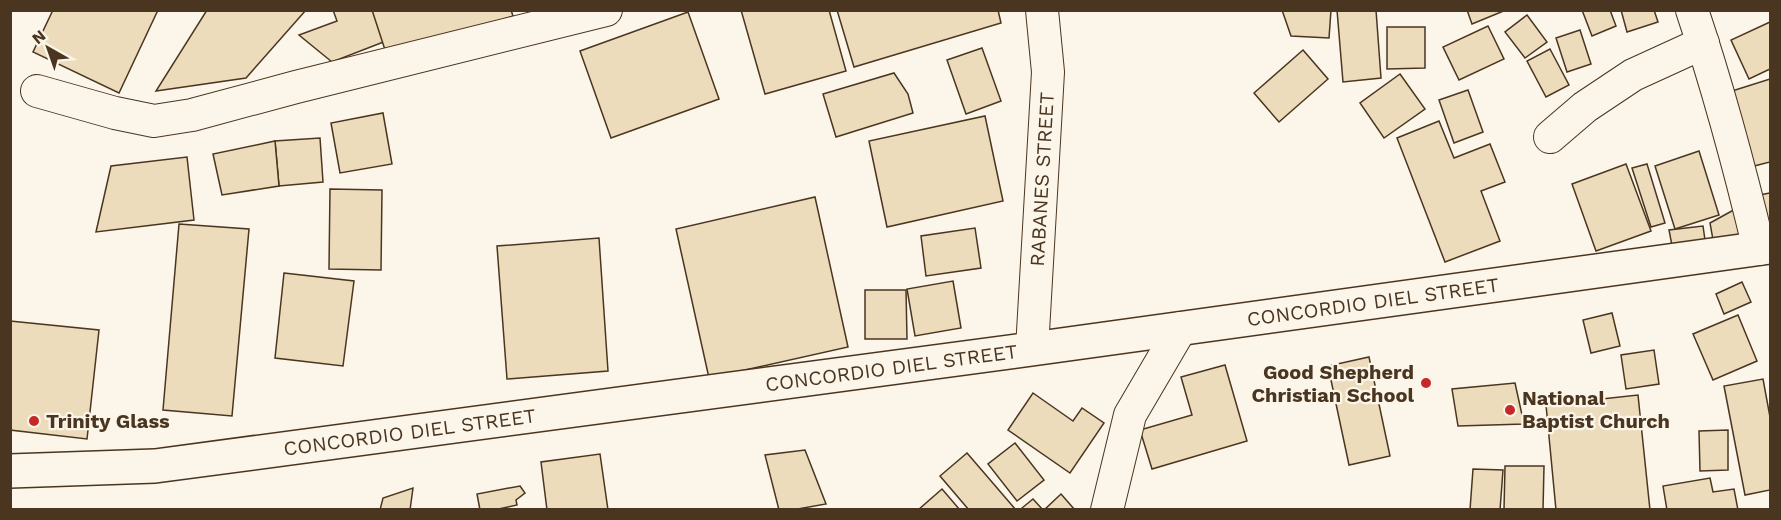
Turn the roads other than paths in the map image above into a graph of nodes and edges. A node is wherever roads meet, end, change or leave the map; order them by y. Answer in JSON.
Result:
{"nodes":[{"id":1,"x":606,"y":10,"type":"edge"},
{"id":2,"x":1042,"y":10,"type":"edge"},
{"id":3,"x":1692,"y":10,"type":"edge"},
{"id":4,"x":1703,"y":43,"type":"junction"},
{"id":5,"x":37,"y":91,"type":"dead end"},
{"id":6,"x":1550,"y":137,"type":"dead end"},
{"id":7,"x":1765,"y":248,"type":"edge"},
{"id":8,"x":1181,"y":328,"type":"junction"},
{"id":9,"x":1032,"y":349,"type":"junction"},
{"id":10,"x":10,"y":471,"type":"edge"},
{"id":11,"x":1107,"y":510,"type":"edge"}],
"edges":[{"from":1,"to":5,"type":"street"},
{"from":2,"to":9,"type":"street","name":"RABANES STREET"},
{"from":3,"to":4,"type":"street"},
{"from":4,"to":6,"type":"street"},
{"from":4,"to":7,"type":"street"},
{"from":7,"to":8,"type":"main road","name":"CONCORDIO DIEL STREET"},
{"from":8,"to":9,"type":"main road","name":"CONCORDIO DIEL STREET"},
{"from":8,"to":11,"type":"street"},
{"from":9,"to":10,"type":"main road","name":"CONCORDIO DIEL STREET"}]}
